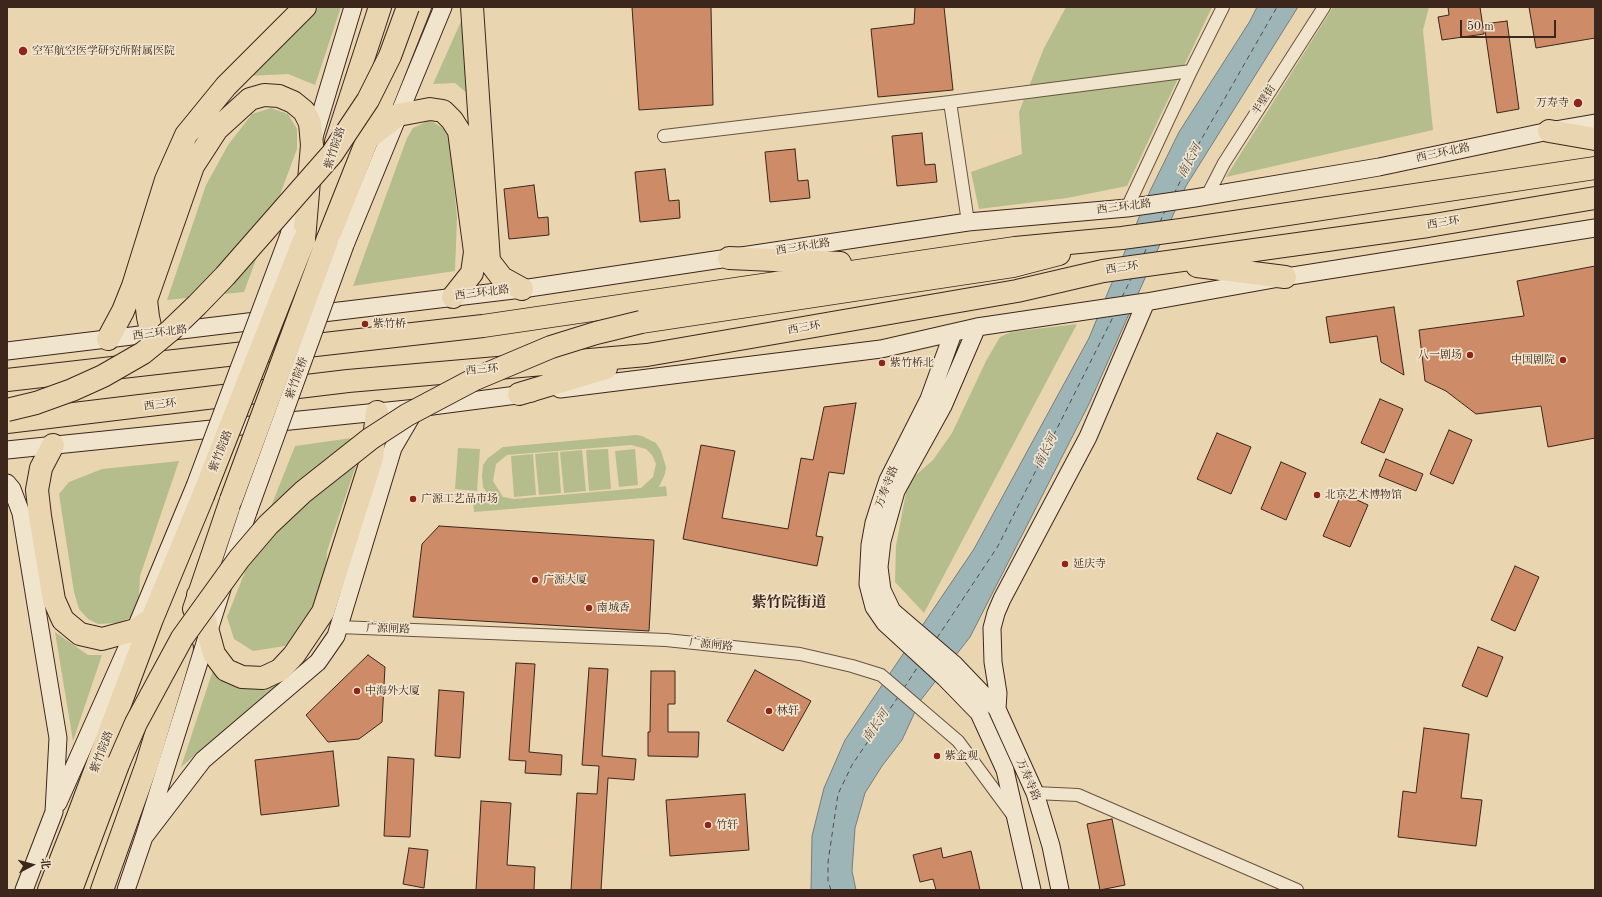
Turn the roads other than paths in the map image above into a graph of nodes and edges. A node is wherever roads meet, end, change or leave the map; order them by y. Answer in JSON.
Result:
{"nodes":[{"id":1,"x":305,"y":7,"type":"edge"},
{"id":2,"x":353,"y":7,"type":"edge"},
{"id":3,"x":380,"y":7,"type":"edge"},
{"id":4,"x":397,"y":7,"type":"edge"},
{"id":5,"x":408,"y":7,"type":"edge"},
{"id":6,"x":420,"y":7,"type":"edge"},
{"id":7,"x":443,"y":7,"type":"edge"},
{"id":8,"x":472,"y":7,"type":"edge"},
{"id":9,"x":1223,"y":7,"type":"edge"},
{"id":10,"x":1324,"y":7,"type":"edge"},
{"id":11,"x":1191,"y":71,"type":"junction"},
{"id":12,"x":950,"y":102,"type":"junction"},
{"id":13,"x":398,"y":115,"type":"junction"},
{"id":14,"x":1595,"y":123,"type":"edge"},
{"id":15,"x":1549,"y":131,"type":"junction"},
{"id":16,"x":664,"y":136,"type":"dead end"},
{"id":17,"x":367,"y":139,"type":"junction"},
{"id":18,"x":1595,"y":139,"type":"edge"},
{"id":19,"x":312,"y":145,"type":"junction"},
{"id":20,"x":1595,"y":168,"type":"edge"},
{"id":21,"x":1201,"y":197,"type":"junction"},
{"id":22,"x":1595,"y":198,"type":"edge"},
{"id":23,"x":1126,"y":208,"type":"junction"},
{"id":24,"x":968,"y":222,"type":"junction"},
{"id":25,"x":1595,"y":228,"type":"edge"},
{"id":26,"x":297,"y":238,"type":"junction"},
{"id":27,"x":1122,"y":238,"type":"junction"},
{"id":28,"x":336,"y":243,"type":"junction"},
{"id":29,"x":729,"y":258,"type":"junction"},
{"id":30,"x":1166,"y":262,"type":"junction"},
{"id":31,"x":894,"y":265,"type":"junction"},
{"id":32,"x":1103,"y":270,"type":"junction"},
{"id":33,"x":1284,"y":277,"type":"junction"},
{"id":34,"x":522,"y":289,"type":"junction"},
{"id":35,"x":453,"y":297,"type":"junction"},
{"id":36,"x":1146,"y":302,"type":"junction"},
{"id":37,"x":643,"y":327,"type":"junction"},
{"id":38,"x":977,"y":327,"type":"junction"},
{"id":39,"x":953,"y":333,"type":"junction"},
{"id":40,"x":152,"y":335,"type":"junction"},
{"id":41,"x":108,"y":339,"type":"junction"},
{"id":42,"x":7,"y":352,"type":"edge"},
{"id":43,"x":647,"y":355,"type":"junction"},
{"id":44,"x":7,"y":380,"type":"edge"},
{"id":45,"x":519,"y":394,"type":"junction"},
{"id":46,"x":7,"y":398,"type":"edge"},
{"id":47,"x":417,"y":408,"type":"junction"},
{"id":48,"x":7,"y":410,"type":"edge"},
{"id":49,"x":377,"y":412,"type":"junction"},
{"id":50,"x":7,"y":422,"type":"edge"},
{"id":51,"x":53,"y":445,"type":"junction"},
{"id":52,"x":7,"y":450,"type":"edge"},
{"id":53,"x":7,"y":483,"type":"edge"},
{"id":54,"x":239,"y":506,"type":"junction"},
{"id":55,"x":198,"y":595,"type":"junction"},
{"id":56,"x":144,"y":624,"type":"junction"},
{"id":57,"x":338,"y":627,"type":"junction"},
{"id":58,"x":208,"y":634,"type":"junction"},
{"id":59,"x":907,"y":634,"type":"junction"},
{"id":60,"x":950,"y":671,"type":"junction"},
{"id":61,"x":997,"y":709,"type":"junction"},
{"id":62,"x":124,"y":764,"type":"junction"},
{"id":63,"x":1035,"y":793,"type":"junction"},
{"id":64,"x":54,"y":812,"type":"junction"},
{"id":65,"x":1017,"y":821,"type":"junction"},
{"id":66,"x":144,"y":837,"type":"junction"},
{"id":67,"x":24,"y":890,"type":"edge"},
{"id":68,"x":49,"y":890,"type":"edge"},
{"id":69,"x":71,"y":890,"type":"edge"},
{"id":70,"x":83,"y":890,"type":"edge"},
{"id":71,"x":102,"y":890,"type":"edge"},
{"id":72,"x":126,"y":890,"type":"edge"},
{"id":73,"x":1032,"y":890,"type":"edge"},
{"id":74,"x":1060,"y":890,"type":"edge"},
{"id":75,"x":1297,"y":890,"type":"edge"}],
"edges":[{"from":1,"to":41,"type":"highway"},
{"from":2,"to":19,"type":"street","name":"紫竹院路"},
{"from":3,"to":26,"type":"highway","name":"紫竹院路"},
{"from":4,"to":46,"type":"highway"},
{"from":5,"to":48,"type":"highway","bridge":true},
{"from":6,"to":17,"type":"highway"},
{"from":7,"to":13,"type":"street"},
{"from":8,"to":34,"type":"highway"},
{"from":9,"to":11,"type":"street"},
{"from":10,"to":21,"type":"street","name":"半壁街"},
{"from":11,"to":12,"type":"street"},
{"from":11,"to":23,"type":"street"},
{"from":12,"to":16,"type":"street"},
{"from":12,"to":24,"type":"street"},
{"from":13,"to":17,"type":"highway"},
{"from":13,"to":28,"type":"street"},
{"from":13,"to":35,"type":"highway"},
{"from":14,"to":15,"type":"street","name":"西三环北路"},
{"from":15,"to":18,"type":"highway"},
{"from":15,"to":21,"type":"street","name":"西三环北路"},
{"from":17,"to":28,"type":"highway"},
{"from":19,"to":26,"type":"highway"},
{"from":19,"to":40,"type":"highway"},
{"from":20,"to":27,"type":"highway"},
{"from":21,"to":23,"type":"street","name":"西三环北路"},
{"from":22,"to":30,"type":"highway","name":"西三环"},
{"from":23,"to":24,"type":"street","name":"西三环北路"},
{"from":24,"to":29,"type":"street","name":"西三环北路"},
{"from":25,"to":33,"type":"street"},
{"from":26,"to":56,"type":"highway","name":"紫竹院路","bridge":true},
{"from":27,"to":31,"type":"highway"},
{"from":27,"to":37,"type":"highway"},
{"from":28,"to":54,"type":"highway","bridge":true},
{"from":29,"to":31,"type":"highway"},
{"from":29,"to":34,"type":"street","name":"西三环北路"},
{"from":30,"to":32,"type":"highway","name":"西三环"},
{"from":30,"to":33,"type":"highway"},
{"from":31,"to":44,"type":"highway"},
{"from":32,"to":37,"type":"highway"},
{"from":32,"to":43,"type":"highway","name":"西三环"},
{"from":33,"to":36,"type":"street"},
{"from":34,"to":35,"type":"street","name":"西三环北路"},
{"from":35,"to":40,"type":"street","name":"西三环北路"},
{"from":36,"to":38,"type":"street"},
{"from":36,"to":61,"type":"street"},
{"from":37,"to":62,"type":"highway","bridge":true},
{"from":38,"to":39,"type":"street"},
{"from":38,"to":59,"type":"street","name":"万寿寺路"},
{"from":39,"to":45,"type":"street"},
{"from":39,"to":59,"type":"street","name":"万寿寺路"},
{"from":40,"to":41,"type":"street","name":"西三环北路"},
{"from":41,"to":42,"type":"street","name":"西三环北路"},
{"from":43,"to":45,"type":"highway"},
{"from":43,"to":50,"type":"highway","name":"西三环"},
{"from":45,"to":47,"type":"street"},
{"from":47,"to":49,"type":"street"},
{"from":47,"to":57,"type":"street"},
{"from":49,"to":51,"type":"street"},
{"from":49,"to":58,"type":"highway"},
{"from":51,"to":52,"type":"street"},
{"from":51,"to":56,"type":"highway"},
{"from":53,"to":64,"type":"street"},
{"from":54,"to":55,"type":"highway"},
{"from":54,"to":58,"type":"street"},
{"from":55,"to":58,"type":"highway"},
{"from":55,"to":71,"type":"highway"},
{"from":56,"to":64,"type":"street","name":"紫竹院路"},
{"from":56,"to":68,"type":"highway","name":"紫竹院路"},
{"from":57,"to":65,"type":"street","name":"广源闸路"},
{"from":57,"to":66,"type":"street"},
{"from":58,"to":66,"type":"street"},
{"from":59,"to":60,"type":"street"},
{"from":60,"to":61,"type":"street","name":"万寿寺路"},
{"from":60,"to":65,"type":"street","name":"万寿寺路"},
{"from":61,"to":63,"type":"street","name":"万寿寺路"},
{"from":62,"to":69,"type":"highway"},
{"from":62,"to":70,"type":"highway"},
{"from":63,"to":74,"type":"street","name":"万寿寺路"},
{"from":63,"to":75,"type":"street"},
{"from":64,"to":67,"type":"street"},
{"from":65,"to":73,"type":"street","name":"万寿寺路"},
{"from":66,"to":72,"type":"street"}]}
